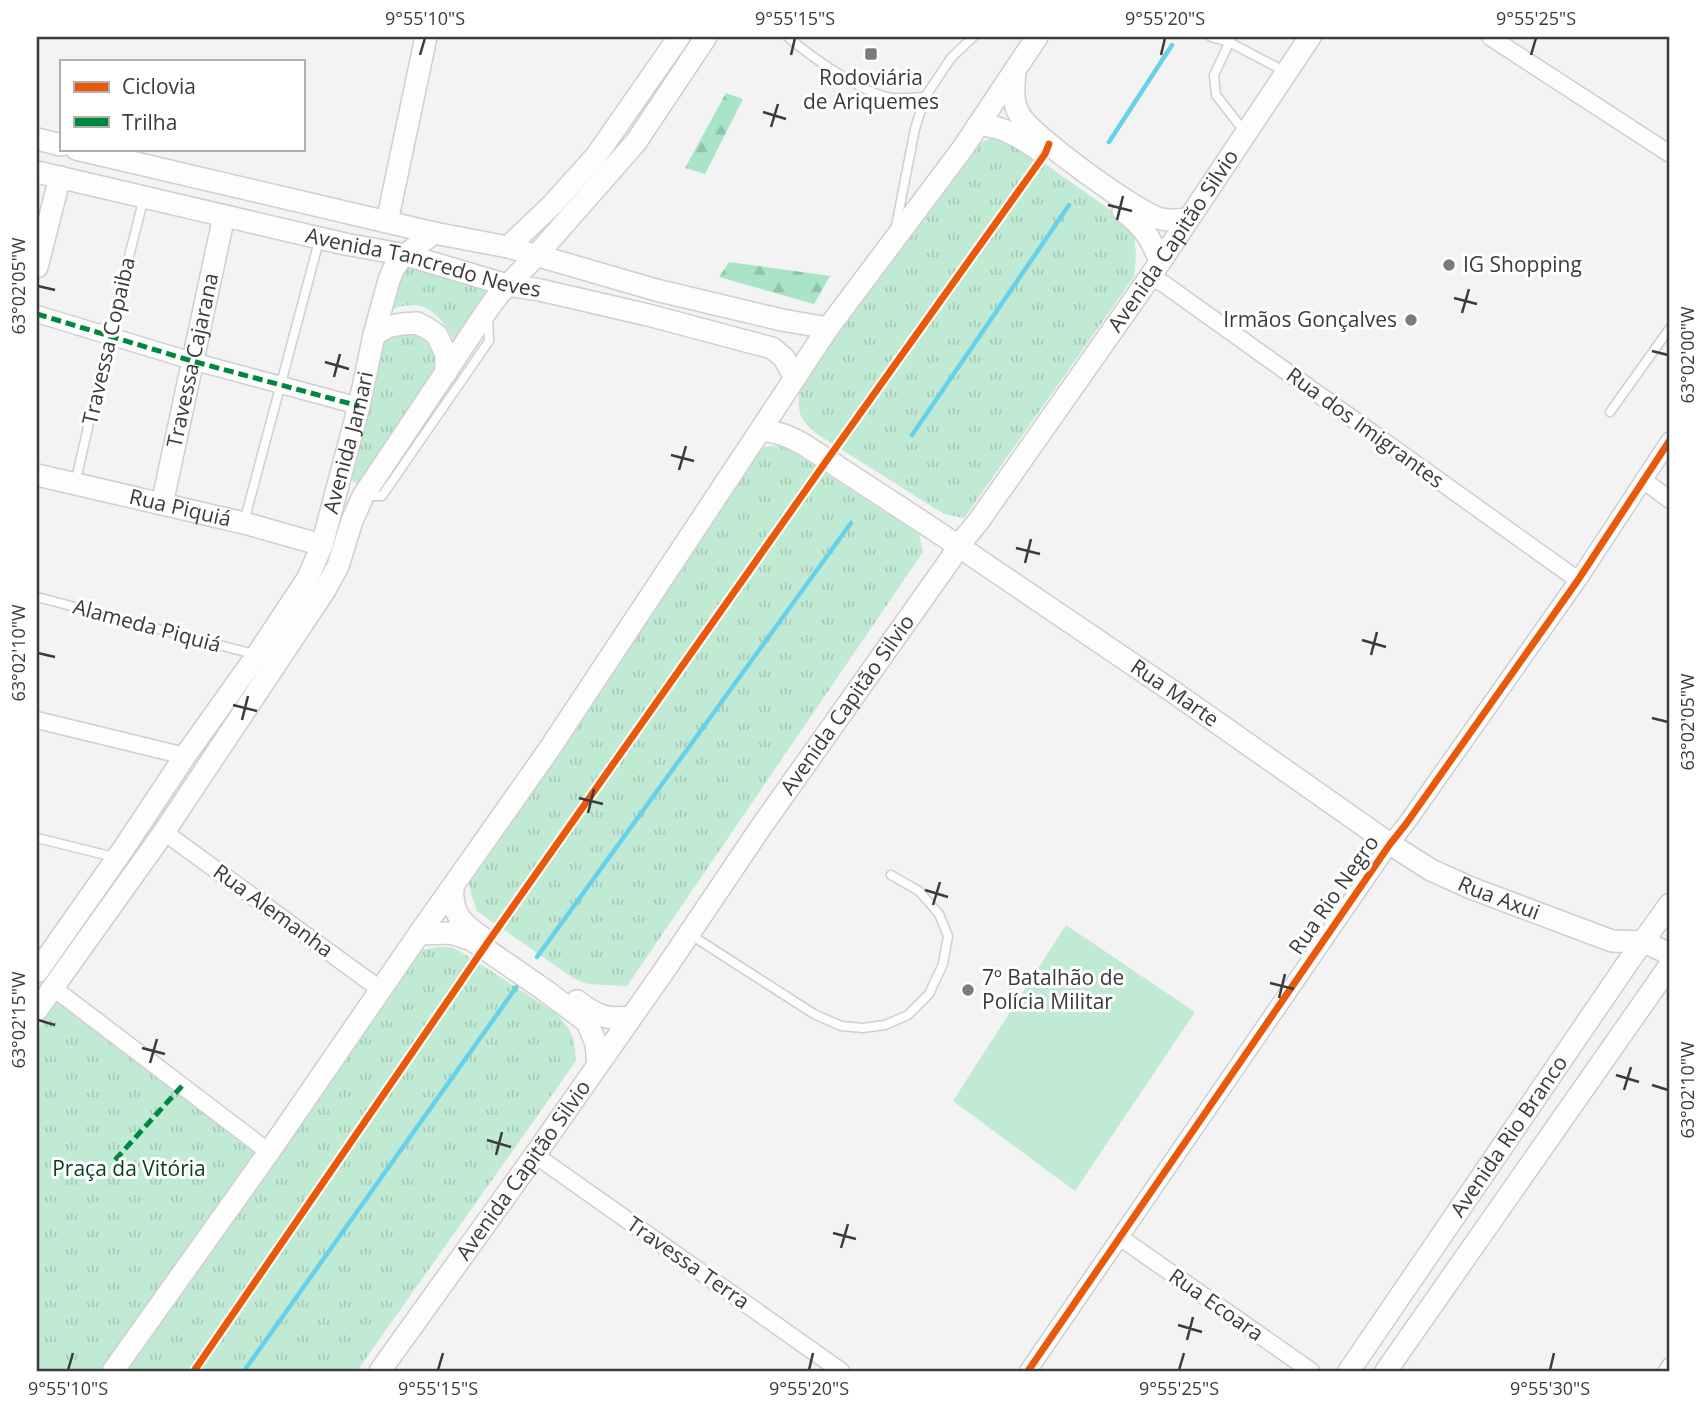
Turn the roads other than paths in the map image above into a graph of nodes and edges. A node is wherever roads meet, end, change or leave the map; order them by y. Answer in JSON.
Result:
{"nodes":[{"id":1,"x":426,"y":37,"type":"edge"},
{"id":2,"x":679,"y":37,"type":"edge"},
{"id":3,"x":706,"y":37,"type":"edge"},
{"id":4,"x":788,"y":37,"type":"edge"},
{"id":5,"x":973,"y":37,"type":"edge"},
{"id":6,"x":1037,"y":37,"type":"edge"},
{"id":7,"x":1211,"y":37,"type":"edge"},
{"id":8,"x":1310,"y":37,"type":"edge"},
{"id":9,"x":1490,"y":37,"type":"edge"},
{"id":10,"x":1230,"y":39,"type":"edge"},
{"id":11,"x":1015,"y":68,"type":"junction"},
{"id":12,"x":1287,"y":73,"type":"junction"},
{"id":13,"x":925,"y":97,"type":"junction"},
{"id":14,"x":619,"y":124,"type":"junction"},
{"id":15,"x":978,"y":125,"type":"junction"},
{"id":16,"x":1246,"y":133,"type":"junction"},
{"id":17,"x":639,"y":138,"type":"junction"},
{"id":18,"x":37,"y":139,"type":"edge"},
{"id":19,"x":60,"y":145,"type":"edge"},
{"id":20,"x":80,"y":150,"type":"edge"},
{"id":21,"x":1670,"y":154,"type":"edge"},
{"id":22,"x":37,"y":172,"type":"edge"},
{"id":23,"x":60,"y":177,"type":"junction"},
{"id":24,"x":275,"y":196,"type":"junction"},
{"id":25,"x":144,"y":197,"type":"junction"},
{"id":26,"x":223,"y":216,"type":"junction"},
{"id":27,"x":1188,"y":219,"type":"junction"},
{"id":28,"x":387,"y":222,"type":"junction"},
{"id":29,"x":268,"y":226,"type":"junction"},
{"id":30,"x":434,"y":233,"type":"junction"},
{"id":31,"x":320,"y":238,"type":"junction"},
{"id":32,"x":893,"y":240,"type":"junction"},
{"id":33,"x":508,"y":247,"type":"junction"},
{"id":34,"x":406,"y":255,"type":"junction"},
{"id":35,"x":536,"y":256,"type":"junction"},
{"id":36,"x":37,"y":267,"type":"edge"},
{"id":37,"x":1155,"y":269,"type":"junction"},
{"id":38,"x":508,"y":285,"type":"junction"},
{"id":39,"x":656,"y":290,"type":"junction"},
{"id":40,"x":488,"y":309,"type":"junction"},
{"id":41,"x":37,"y":314,"type":"edge"},
{"id":42,"x":649,"y":315,"type":"junction"},
{"id":43,"x":828,"y":328,"type":"junction"},
{"id":44,"x":1670,"y":328,"type":"edge"},
{"id":45,"x":374,"y":335,"type":"junction"},
{"id":46,"x":109,"y":336,"type":"junction"},
{"id":47,"x":192,"y":361,"type":"junction"},
{"id":48,"x":446,"y":373,"type":"junction"},
{"id":49,"x":795,"y":378,"type":"junction"},
{"id":50,"x":281,"y":385,"type":"junction"},
{"id":51,"x":359,"y":405,"type":"junction"},
{"id":52,"x":1610,"y":412,"type":"dead end"},
{"id":53,"x":761,"y":429,"type":"junction"},
{"id":54,"x":1670,"y":440,"type":"edge"},
{"id":55,"x":37,"y":475,"type":"edge"},
{"id":56,"x":1643,"y":480,"type":"junction"},
{"id":57,"x":75,"y":485,"type":"junction"},
{"id":58,"x":363,"y":496,"type":"junction"},
{"id":59,"x":1670,"y":499,"type":"edge"},
{"id":60,"x":162,"y":504,"type":"junction"},
{"id":61,"x":244,"y":523,"type":"junction"},
{"id":62,"x":322,"y":545,"type":"junction"},
{"id":63,"x":958,"y":546,"type":"junction"},
{"id":64,"x":1578,"y":580,"type":"junction"},
{"id":65,"x":37,"y":597,"type":"edge"},
{"id":66,"x":265,"y":661,"type":"junction"},
{"id":67,"x":37,"y":720,"type":"edge"},
{"id":68,"x":185,"y":756,"type":"junction"},
{"id":69,"x":164,"y":832,"type":"junction"},
{"id":70,"x":37,"y":838,"type":"edge"},
{"id":71,"x":1390,"y":844,"type":"junction"},
{"id":72,"x":120,"y":854,"type":"junction"},
{"id":73,"x":140,"y":865,"type":"junction"},
{"id":74,"x":891,"y":875,"type":"dead end"},
{"id":75,"x":453,"y":887,"type":"junction"},
{"id":76,"x":1670,"y":904,"type":"edge"},
{"id":77,"x":419,"y":934,"type":"junction"},
{"id":78,"x":689,"y":934,"type":"junction"},
{"id":79,"x":1637,"y":950,"type":"junction"},
{"id":80,"x":1669,"y":966,"type":"edge"},
{"id":81,"x":43,"y":969,"type":"edge"},
{"id":82,"x":381,"y":990,"type":"junction"},
{"id":83,"x":37,"y":1010,"type":"edge"},
{"id":84,"x":631,"y":1017,"type":"junction"},
{"id":85,"x":598,"y":1065,"type":"junction"},
{"id":86,"x":269,"y":1152,"type":"junction"},
{"id":87,"x":535,"y":1155,"type":"junction"},
{"id":88,"x":1121,"y":1238,"type":"junction"},
{"id":89,"x":1670,"y":1366,"type":"edge"},
{"id":90,"x":113,"y":1371,"type":"edge"},
{"id":91,"x":380,"y":1371,"type":"edge"},
{"id":92,"x":841,"y":1371,"type":"edge"},
{"id":93,"x":1028,"y":1371,"type":"edge"},
{"id":94,"x":1311,"y":1371,"type":"edge"},
{"id":95,"x":1349,"y":1371,"type":"edge"},
{"id":96,"x":1386,"y":1371,"type":"edge"},
{"id":97,"x":1667,"y":1371,"type":"edge"}],
"edges":[{"from":1,"to":28,"type":"main road"},
{"from":2,"to":14,"type":"main road"},
{"from":3,"to":17,"type":"main road","name":"Avenida Jamari"},
{"from":4,"to":13,"type":"lane"},
{"from":5,"to":13,"type":"lane"},
{"from":6,"to":11,"type":"main road"},
{"from":7,"to":10,"type":"lane"},
{"from":8,"to":12,"type":"main road","name":"Avenida Capitão Silvio"},
{"from":9,"to":21,"type":"street"},
{"from":10,"to":12,"type":"lane"},
{"from":10,"to":16,"type":"lane"},
{"from":11,"to":15,"type":"main road"},
{"from":11,"to":27,"type":"main road"},
{"from":12,"to":16,"type":"main road","name":"Avenida Capitão Silvio"},
{"from":13,"to":32,"type":"lane"},
{"from":14,"to":17,"type":"main road"},
{"from":14,"to":33,"type":"main road"},
{"from":15,"to":32,"type":"main road"},
{"from":15,"to":37,"type":"main road"},
{"from":16,"to":27,"type":"main road","name":"Avenida Capitão Silvio"},
{"from":17,"to":35,"type":"main road","name":"Avenida Jamari"},
{"from":18,"to":19,"type":"main road"},
{"from":20,"to":24,"type":"main road","name":"Avenida Tancredo Neves"},
{"from":22,"to":23,"type":"main road","name":"Avenida Tancredo Neves"},
{"from":23,"to":25,"type":"main road","name":"Avenida Tancredo Neves"},
{"from":23,"to":36,"type":"main road"},
{"from":24,"to":28,"type":"main road","name":"Avenida Tancredo Neves"},
{"from":24,"to":29,"type":"main road"},
{"from":25,"to":26,"type":"main road","name":"Avenida Tancredo Neves"},
{"from":25,"to":46,"type":"lane","name":"Travessa Copaiba"},
{"from":26,"to":29,"type":"main road","name":"Avenida Tancredo Neves"},
{"from":26,"to":47,"type":"main road","name":"Travessa Cajarana"},
{"from":27,"to":37,"type":"main road","name":"Avenida Capitão Silvio"},
{"from":28,"to":30,"type":"main road","name":"Avenida Tancredo Neves"},
{"from":29,"to":31,"type":"main road","name":"Avenida Tancredo Neves"},
{"from":30,"to":33,"type":"main road","name":"Avenida Tancredo Neves"},
{"from":30,"to":34,"type":"main road","name":"Avenida Jamari"},
{"from":31,"to":34,"type":"main road","name":"Avenida Tancredo Neves"},
{"from":31,"to":50,"type":"lane"},
{"from":32,"to":43,"type":"main road"},
{"from":33,"to":35,"type":"main road","name":"Avenida Tancredo Neves"},
{"from":34,"to":38,"type":"main road","name":"Avenida Tancredo Neves"},
{"from":34,"to":45,"type":"main road","name":"Avenida Jamari"},
{"from":35,"to":38,"type":"main road","name":"Avenida Jamari"},
{"from":35,"to":39,"type":"main road","name":"Avenida Tancredo Neves"},
{"from":37,"to":63,"type":"main road","name":"Avenida Capitão Silvio"},
{"from":37,"to":64,"type":"street","name":"Rua dos Imigrantes"},
{"from":38,"to":40,"type":"main road","name":"Avenida Jamari"},
{"from":38,"to":42,"type":"main road","name":"Avenida Tancredo Neves"},
{"from":39,"to":42,"type":"main road"},
{"from":39,"to":43,"type":"main road","name":"Avenida Tancredo Neves"},
{"from":40,"to":48,"type":"main road","name":"Avenida Jamari"},
{"from":40,"to":58,"type":"lane","name":"Avenida Jamari"},
{"from":41,"to":46,"type":"street"},
{"from":42,"to":49,"type":"main road","name":"Avenida Tancredo Neves"},
{"from":43,"to":49,"type":"main road"},
{"from":44,"to":52,"type":"lane"},
{"from":45,"to":48,"type":"main road"},
{"from":45,"to":51,"type":"main road","name":"Avenida Jamari"},
{"from":46,"to":47,"type":"street"},
{"from":46,"to":57,"type":"lane","name":"Travessa Copaiba"},
{"from":47,"to":50,"type":"street"},
{"from":47,"to":60,"type":"main road","name":"Travessa Cajarana"},
{"from":48,"to":58,"type":"main road","name":"Avenida Jamari"},
{"from":49,"to":53,"type":"main road"},
{"from":50,"to":51,"type":"street"},
{"from":50,"to":61,"type":"lane"},
{"from":51,"to":62,"type":"main road","name":"Avenida Jamari"},
{"from":53,"to":63,"type":"main road","name":"Rua Marte"},
{"from":53,"to":75,"type":"main road"},
{"from":54,"to":56,"type":"street","name":"Rua Rio Negro"},
{"from":55,"to":57,"type":"main road","name":"Rua Piquiá"},
{"from":56,"to":59,"type":"street"},
{"from":56,"to":64,"type":"street","name":"Rua Rio Negro"},
{"from":57,"to":60,"type":"main road","name":"Rua Piquiá"},
{"from":58,"to":66,"type":"main road","name":"Avenida Jamari"},
{"from":60,"to":61,"type":"main road","name":"Rua Piquiá"},
{"from":61,"to":62,"type":"main road","name":"Rua Piquiá"},
{"from":62,"to":66,"type":"main road","name":"Avenida Jamari"},
{"from":63,"to":71,"type":"main road","name":"Rua Marte"},
{"from":63,"to":78,"type":"main road","name":"Avenida Capitão Silvio"},
{"from":64,"to":71,"type":"street","name":"Rua Rio Negro"},
{"from":65,"to":66,"type":"lane","name":"Alameda Piquiá"},
{"from":66,"to":68,"type":"main road","name":"Avenida Jamari"},
{"from":66,"to":69,"type":"main road","name":"Avenida Jamari"},
{"from":67,"to":68,"type":"street"},
{"from":68,"to":72,"type":"main road","name":"Avenida Jamari"},
{"from":69,"to":73,"type":"main road","name":"Avenida Jamari"},
{"from":69,"to":82,"type":"street","name":"Rua Alemanha"},
{"from":70,"to":72,"type":"lane"},
{"from":71,"to":79,"type":"main road","name":"Rua Axui"},
{"from":71,"to":88,"type":"street","name":"Rua Rio Negro"},
{"from":72,"to":73,"type":"main road"},
{"from":72,"to":81,"type":"main road","name":"Avenida Jamari"},
{"from":73,"to":81,"type":"main road","name":"Avenida Jamari"},
{"from":74,"to":78,"type":"lane"},
{"from":75,"to":77,"type":"main road"},
{"from":75,"to":84,"type":"main road"},
{"from":76,"to":79,"type":"main road","name":"Avenida Rio Branco"},
{"from":77,"to":82,"type":"main road"},
{"from":77,"to":85,"type":"main road"},
{"from":78,"to":84,"type":"main road","name":"Avenida Capitão Silvio"},
{"from":79,"to":80,"type":"main road","name":"Rua Axui"},
{"from":79,"to":95,"type":"main road","name":"Avenida Rio Branco"},
{"from":80,"to":96,"type":"main road","name":"Avenida Rio Branco"},
{"from":81,"to":83,"type":"main road","name":"Avenida Jamari"},
{"from":81,"to":86,"type":"street"},
{"from":82,"to":86,"type":"main road"},
{"from":84,"to":85,"type":"main road","name":"Avenida Capitão Silvio"},
{"from":85,"to":87,"type":"main road","name":"Avenida Capitão Silvio"},
{"from":86,"to":90,"type":"main road"},
{"from":87,"to":91,"type":"main road","name":"Avenida Capitão Silvio"},
{"from":87,"to":92,"type":"street","name":"Travessa Terra"},
{"from":88,"to":93,"type":"street","name":"Rua Rio Negro"},
{"from":88,"to":94,"type":"street","name":"Rua Ecoara"},
{"from":89,"to":97,"type":"street"}]}
